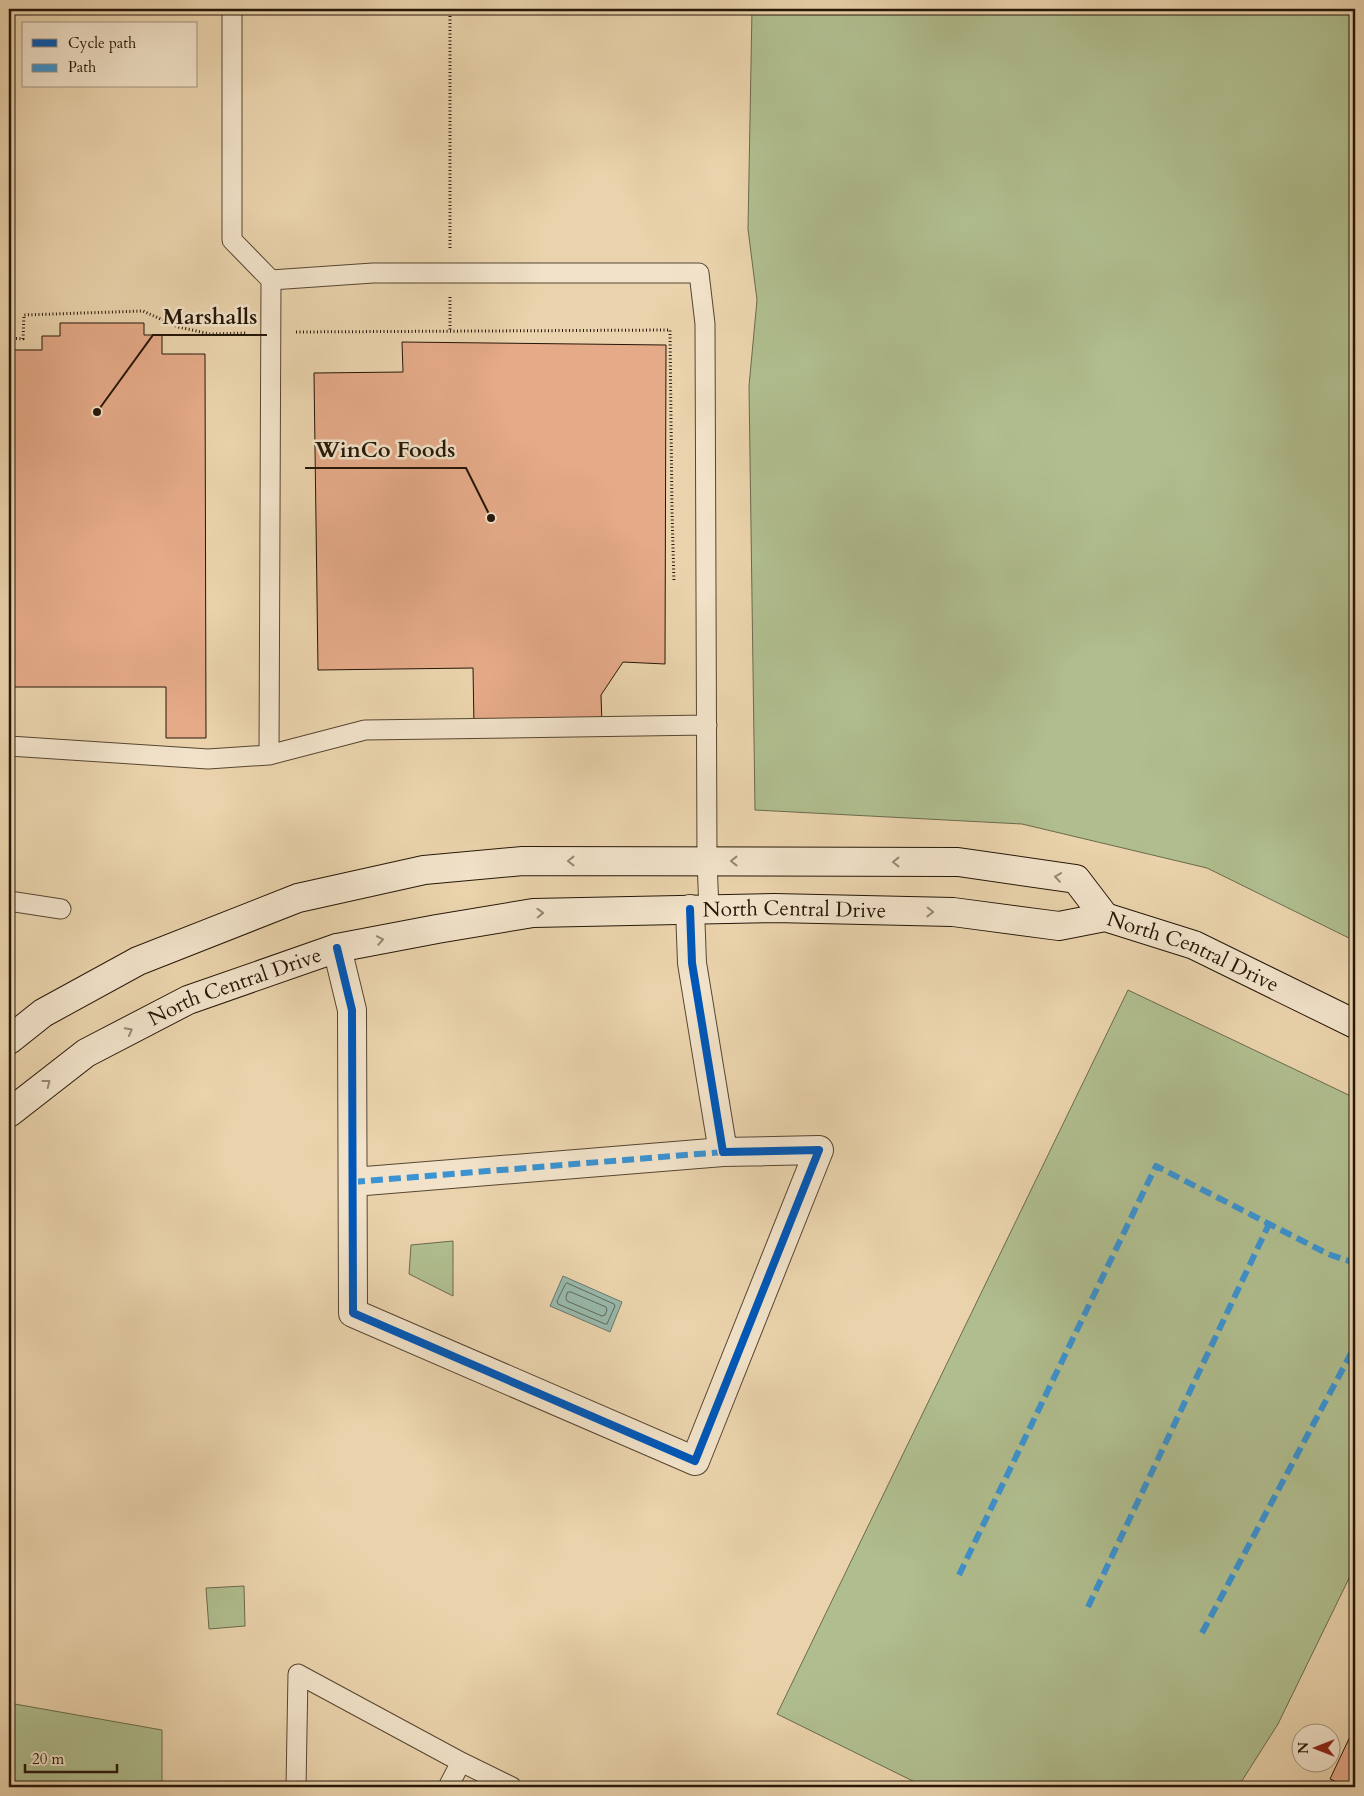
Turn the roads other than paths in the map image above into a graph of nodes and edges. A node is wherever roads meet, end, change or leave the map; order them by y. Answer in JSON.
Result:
{"nodes":[{"id":1,"x":232,"y":9,"type":"edge"},
{"id":2,"x":271,"y":280,"type":"junction"},
{"id":3,"x":707,"y":725,"type":"junction"},
{"id":4,"x":9,"y":746,"type":"edge"},
{"id":5,"x":269,"y":755,"type":"junction"},
{"id":6,"x":707,"y":861,"type":"junction"},
{"id":7,"x":9,"y":901,"type":"edge"},
{"id":8,"x":61,"y":909,"type":"dead end"},
{"id":9,"x":700,"y":910,"type":"junction"},
{"id":10,"x":1105,"y":917,"type":"junction"},
{"id":11,"x":338,"y":948,"type":"junction"},
{"id":12,"x":1355,"y":1024,"type":"edge"},
{"id":13,"x":9,"y":1040,"type":"edge"},
{"id":14,"x":9,"y":1113,"type":"edge"},
{"id":15,"x":723,"y":1152,"type":"junction"},
{"id":16,"x":353,"y":1182,"type":"junction"},
{"id":17,"x":461,"y":1762,"type":"junction"},
{"id":18,"x":296,"y":1787,"type":"edge"},
{"id":19,"x":448,"y":1787,"type":"edge"},
{"id":20,"x":512,"y":1787,"type":"edge"}],
"edges":[{"from":1,"to":2,"type":"lane"},
{"from":2,"to":3,"type":"lane"},
{"from":2,"to":5,"type":"lane"},
{"from":3,"to":5,"type":"lane"},
{"from":3,"to":6,"type":"lane"},
{"from":4,"to":5,"type":"lane"},
{"from":6,"to":9,"type":"lane"},
{"from":10,"to":6,"type":"main road","one_way":true},
{"from":6,"to":13,"type":"main road","one_way":true},
{"from":7,"to":8,"type":"lane"},
{"from":9,"to":10,"type":"main road","name":"North Central Drive","one_way":true},
{"from":11,"to":9,"type":"main road","name":"North Central Drive","one_way":true},
{"from":9,"to":15,"type":"main road"},
{"from":10,"to":12,"type":"main road","name":"North Central Drive"},
{"from":14,"to":11,"type":"main road","name":"North Central Drive","one_way":true},
{"from":11,"to":16,"type":"main road"},
{"from":15,"to":16,"type":"main road"},
{"from":15,"to":16,"type":"main road"},
{"from":17,"to":18,"type":"lane"},
{"from":17,"to":19,"type":"lane"},
{"from":17,"to":20,"type":"lane"}]}
